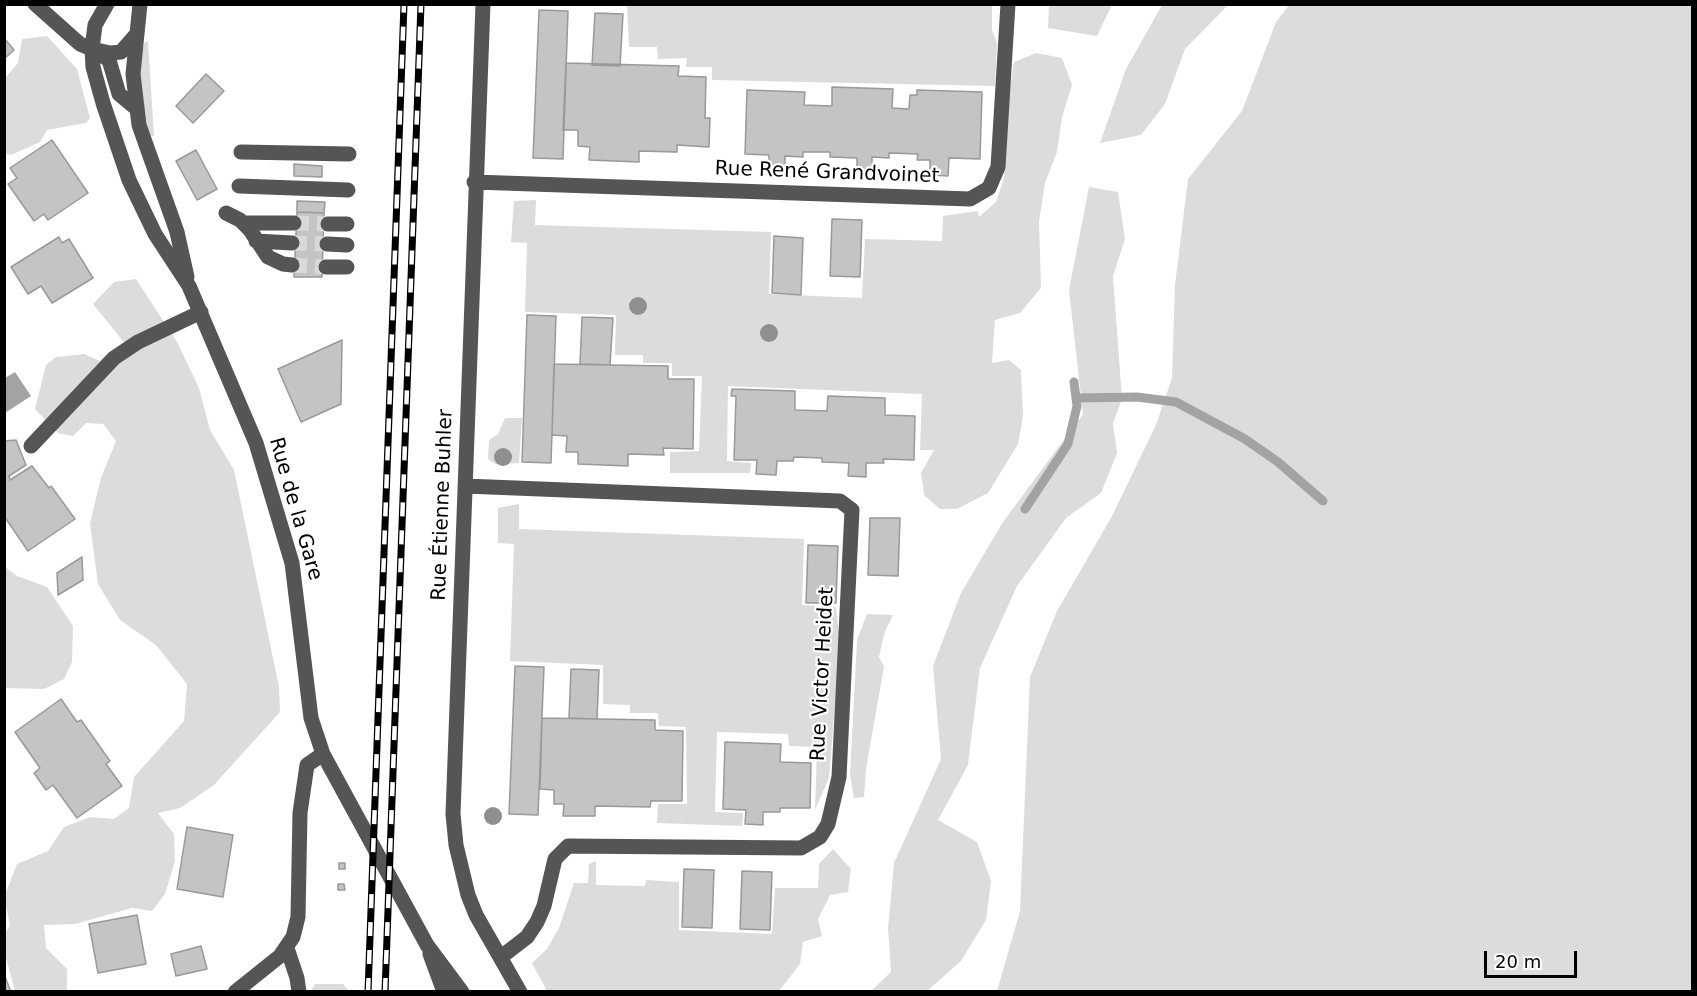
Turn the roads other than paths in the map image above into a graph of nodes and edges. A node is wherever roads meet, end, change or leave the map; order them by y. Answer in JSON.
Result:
{"nodes":[{"id":1,"x":35,"y":4,"type":"edge"},
{"id":2,"x":107,"y":4,"type":"edge"},
{"id":3,"x":141,"y":4,"type":"edge"},
{"id":4,"x":483,"y":4,"type":"edge"},
{"id":5,"x":1008,"y":4,"type":"edge"},
{"id":6,"x":135,"y":36,"type":"junction"},
{"id":7,"x":93,"y":49,"type":"junction"},
{"id":8,"x":137,"y":109,"type":"junction"},
{"id":9,"x":241,"y":152,"type":"dead end"},
{"id":10,"x":349,"y":153,"type":"dead end"},
{"id":11,"x":474,"y":182,"type":"junction"},
{"id":12,"x":239,"y":186,"type":"dead end"},
{"id":13,"x":348,"y":190,"type":"dead end"},
{"id":14,"x":226,"y":213,"type":"dead end"},
{"id":15,"x":243,"y":223,"type":"junction"},
{"id":16,"x":294,"y":224,"type":"tunnel mouth"},
{"id":17,"x":328,"y":224,"type":"tunnel mouth"},
{"id":18,"x":348,"y":225,"type":"dead end"},
{"id":19,"x":256,"y":241,"type":"junction"},
{"id":20,"x":292,"y":243,"type":"tunnel mouth"},
{"id":21,"x":327,"y":244,"type":"tunnel mouth"},
{"id":22,"x":347,"y":245,"type":"dead end"},
{"id":23,"x":292,"y":265,"type":"tunnel mouth"},
{"id":24,"x":326,"y":267,"type":"tunnel mouth"},
{"id":25,"x":347,"y":267,"type":"dead end"},
{"id":26,"x":189,"y":286,"type":"junction"},
{"id":27,"x":201,"y":312,"type":"junction"},
{"id":28,"x":31,"y":446,"type":"dead end"},
{"id":29,"x":465,"y":486,"type":"junction"},
{"id":30,"x":323,"y":754,"type":"junction"},
{"id":31,"x":427,"y":945,"type":"junction"},
{"id":32,"x":287,"y":948,"type":"junction"},
{"id":33,"x":501,"y":957,"type":"junction"},
{"id":34,"x":235,"y":992,"type":"edge"},
{"id":35,"x":299,"y":992,"type":"edge"},
{"id":36,"x":444,"y":992,"type":"edge"},
{"id":37,"x":462,"y":992,"type":"edge"},
{"id":38,"x":520,"y":992,"type":"edge"}],
"edges":[{"from":1,"to":7,"type":"street","name":"Rue de la Gare"},
{"from":2,"to":7,"type":"street"},
{"from":3,"to":6,"type":"street"},
{"from":4,"to":11,"type":"street","name":"Rue Étienne Buhler"},
{"from":5,"to":11,"type":"street","name":"Rue René Grandvoinet"},
{"from":6,"to":7,"type":"street","name":"Rue de la Gare"},
{"from":6,"to":8,"type":"street"},
{"from":7,"to":8,"type":"street","name":"Rue de la Gare"},
{"from":7,"to":26,"type":"street","name":"Rue de la Gare"},
{"from":8,"to":26,"type":"street","name":"Rue de la Gare"},
{"from":9,"to":10,"type":"street"},
{"from":11,"to":29,"type":"street","name":"Rue Étienne Buhler"},
{"from":12,"to":13,"type":"street"},
{"from":14,"to":15,"type":"street"},
{"from":15,"to":16,"type":"street"},
{"from":15,"to":19,"type":"street"},
{"from":17,"to":18,"type":"street"},
{"from":19,"to":20,"type":"street"},
{"from":19,"to":23,"type":"street"},
{"from":21,"to":22,"type":"street"},
{"from":24,"to":25,"type":"street"},
{"from":26,"to":27,"type":"street","name":"Rue de la Gare"},
{"from":27,"to":28,"type":"street"},
{"from":27,"to":30,"type":"street","name":"Rue de la Gare"},
{"from":29,"to":33,"type":"street","name":"Rue Étienne Buhler"},
{"from":29,"to":33,"type":"street","name":"Rue Victor Heidet"},
{"from":30,"to":31,"type":"street","name":"Rue de la Gare"},
{"from":30,"to":32,"type":"street"},
{"from":31,"to":36,"type":"street"},
{"from":31,"to":37,"type":"street"},
{"from":32,"to":34,"type":"street"},
{"from":32,"to":35,"type":"street"},
{"from":33,"to":38,"type":"street","name":"Rue Étienne Buhler"}]}
